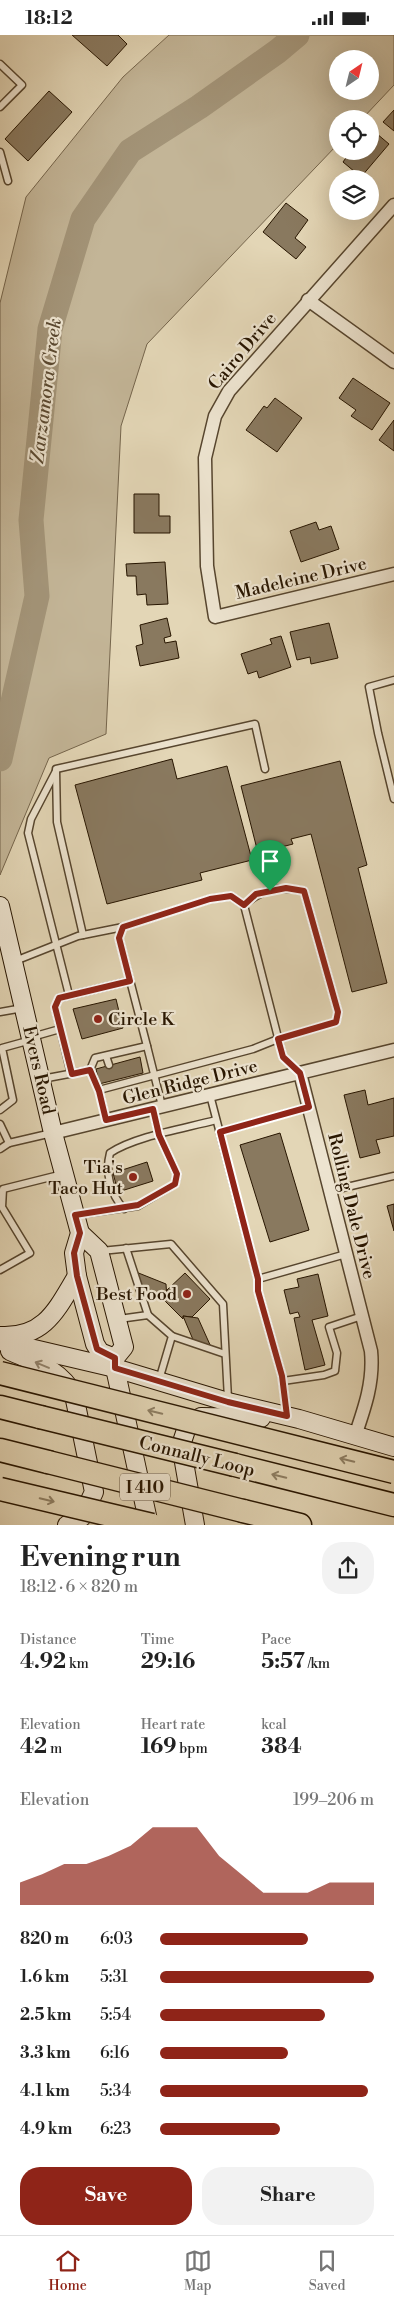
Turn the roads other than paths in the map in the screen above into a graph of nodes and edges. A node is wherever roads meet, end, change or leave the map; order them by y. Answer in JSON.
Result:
{"nodes":[{"id":1,"x":0,"y":64,"type":"edge"},
{"id":2,"x":0,"y":107,"type":"edge"},
{"id":3,"x":0,"y":152,"type":"edge"},
{"id":4,"x":8,"y":181,"type":"dead end"},
{"id":5,"x":394,"y":205,"type":"edge"},
{"id":6,"x":308,"y":301,"type":"junction"},
{"id":7,"x":394,"y":362,"type":"edge"},
{"id":8,"x":394,"y":574,"type":"edge"},
{"id":9,"x":216,"y":617,"type":"joint"},
{"id":10,"x":394,"y":680,"type":"edge"},
{"id":11,"x":56,"y":769,"type":"junction"},
{"id":12,"x":265,"y":769,"type":"dead end"},
{"id":13,"x":394,"y":799,"type":"edge"},
{"id":14,"x":244,"y":905,"type":"junction"},
{"id":15,"x":0,"y":906,"type":"edge"},
{"id":16,"x":123,"y":927,"type":"junction"},
{"id":17,"x":83,"y":935,"type":"junction"},
{"id":18,"x":56,"y":945,"type":"junction"},
{"id":19,"x":10,"y":955,"type":"junction"},
{"id":20,"x":130,"y":981,"type":"junction"},
{"id":21,"x":70,"y":995,"type":"junction"},
{"id":22,"x":24,"y":1007,"type":"junction"},
{"id":23,"x":0,"y":1011,"type":"edge"},
{"id":24,"x":60,"y":1029,"type":"junction"},
{"id":25,"x":31,"y":1039,"type":"junction"},
{"id":26,"x":278,"y":1039,"type":"junction"},
{"id":27,"x":147,"y":1046,"type":"junction"},
{"id":28,"x":394,"y":1050,"type":"edge"},
{"id":29,"x":123,"y":1052,"type":"junction"},
{"id":30,"x":106,"y":1056,"type":"junction"},
{"id":31,"x":125,"y":1061,"type":"dead end"},
{"id":32,"x":109,"y":1065,"type":"dead end"},
{"id":33,"x":90,"y":1070,"type":"junction"},
{"id":34,"x":300,"y":1073,"type":"junction"},
{"id":35,"x":72,"y":1074,"type":"junction"},
{"id":36,"x":155,"y":1076,"type":"junction"},
{"id":37,"x":41,"y":1079,"type":"junction"},
{"id":38,"x":99,"y":1091,"type":"junction"},
{"id":39,"x":210,"y":1095,"type":"junction"},
{"id":40,"x":309,"y":1107,"type":"junction"},
{"id":41,"x":158,"y":1108,"type":"junction"},
{"id":42,"x":0,"y":1110,"type":"edge"},
{"id":43,"x":106,"y":1120,"type":"junction"},
{"id":44,"x":216,"y":1120,"type":"junction"},
{"id":45,"x":0,"y":1124,"type":"edge"},
{"id":46,"x":220,"y":1132,"type":"junction"},
{"id":47,"x":53,"y":1133,"type":"junction"},
{"id":48,"x":159,"y":1135,"type":"junction"},
{"id":49,"x":9,"y":1143,"type":"junction"},
{"id":50,"x":0,"y":1149,"type":"edge"},
{"id":51,"x":64,"y":1174,"type":"junction"},
{"id":52,"x":394,"y":1176,"type":"edge"},
{"id":53,"x":2,"y":1189,"type":"edge"},
{"id":54,"x":330,"y":1191,"type":"junction"},
{"id":55,"x":124,"y":1209,"type":"junction"},
{"id":56,"x":75,"y":1215,"type":"junction"},
{"id":57,"x":80,"y":1233,"type":"junction"},
{"id":58,"x":126,"y":1248,"type":"junction"},
{"id":59,"x":99,"y":1251,"type":"junction"},
{"id":60,"x":346,"y":1254,"type":"junction"},
{"id":61,"x":0,"y":1270,"type":"edge"},
{"id":62,"x":77,"y":1276,"type":"junction"},
{"id":63,"x":258,"y":1279,"type":"junction"},
{"id":64,"x":148,"y":1315,"type":"junction"},
{"id":65,"x":362,"y":1316,"type":"junction"},
{"id":66,"x":117,"y":1319,"type":"junction"},
{"id":67,"x":0,"y":1336,"type":"edge"},
{"id":68,"x":172,"y":1336,"type":"junction"},
{"id":69,"x":0,"y":1341,"type":"edge"},
{"id":70,"x":0,"y":1347,"type":"edge"},
{"id":71,"x":225,"y":1354,"type":"junction"},
{"id":72,"x":115,"y":1363,"type":"junction"},
{"id":73,"x":0,"y":1373,"type":"edge"},
{"id":74,"x":159,"y":1381,"type":"junction"},
{"id":75,"x":283,"y":1381,"type":"junction"},
{"id":76,"x":228,"y":1402,"type":"junction"},
{"id":77,"x":0,"y":1407,"type":"edge"},
{"id":78,"x":293,"y":1418,"type":"junction"},
{"id":79,"x":355,"y":1436,"type":"junction"},
{"id":80,"x":394,"y":1447,"type":"edge"},
{"id":81,"x":0,"y":1450,"type":"edge"},
{"id":82,"x":394,"y":1472,"type":"edge"},
{"id":83,"x":0,"y":1489,"type":"edge"},
{"id":84,"x":394,"y":1505,"type":"edge"},
{"id":85,"x":67,"y":1525,"type":"edge"},
{"id":86,"x":150,"y":1525,"type":"edge"},
{"id":87,"x":195,"y":1525,"type":"edge"},
{"id":88,"x":300,"y":1525,"type":"edge"}],
"edges":[{"from":1,"to":2,"type":"lane"},
{"from":3,"to":4,"type":"lane"},
{"from":5,"to":6,"type":"street","name":"Cairo Drive"},
{"from":6,"to":7,"type":"street"},
{"from":6,"to":9,"type":"street","name":"Cairo Drive"},
{"from":8,"to":9,"type":"street","name":"Madeleine Drive"},
{"from":10,"to":13,"type":"lane"},
{"from":11,"to":12,"type":"lane"},
{"from":11,"to":17,"type":"lane"},
{"from":11,"to":18,"type":"lane"},
{"from":14,"to":16,"type":"lane"},
{"from":14,"to":26,"type":"lane"},
{"from":14,"to":26,"type":"lane"},
{"from":15,"to":19,"type":"main road","name":"Evers Road"},
{"from":16,"to":17,"type":"lane"},
{"from":16,"to":20,"type":"lane"},
{"from":17,"to":18,"type":"lane"},
{"from":18,"to":19,"type":"lane"},
{"from":18,"to":21,"type":"lane"},
{"from":19,"to":22,"type":"main road","name":"Evers Road"},
{"from":20,"to":21,"type":"lane"},
{"from":20,"to":27,"type":"lane"},
{"from":21,"to":24,"type":"lane"},
{"from":22,"to":23,"type":"lane"},
{"from":22,"to":25,"type":"main road","name":"Evers Road"},
{"from":24,"to":25,"type":"lane"},
{"from":24,"to":35,"type":"lane"},
{"from":25,"to":37,"type":"main road","name":"Evers Road"},
{"from":25,"to":42,"type":"lane"},
{"from":26,"to":34,"type":"lane"},
{"from":26,"to":36,"type":"lane"},
{"from":27,"to":29,"type":"lane"},
{"from":27,"to":36,"type":"lane"},
{"from":28,"to":34,"type":"street","name":"Glen Ridge Drive"},
{"from":29,"to":30,"type":"lane"},
{"from":29,"to":31,"type":"lane"},
{"from":30,"to":32,"type":"lane"},
{"from":30,"to":33,"type":"lane"},
{"from":33,"to":35,"type":"lane"},
{"from":33,"to":38,"type":"lane"},
{"from":34,"to":39,"type":"street","name":"Glen Ridge Drive"},
{"from":34,"to":40,"type":"street","name":"Rolling Dale Drive"},
{"from":35,"to":37,"type":"lane"},
{"from":36,"to":38,"type":"lane"},
{"from":36,"to":41,"type":"lane"},
{"from":37,"to":47,"type":"main road","name":"Evers Road"},
{"from":38,"to":43,"type":"lane"},
{"from":39,"to":41,"type":"street","name":"Glen Ridge Drive"},
{"from":39,"to":44,"type":"lane"},
{"from":40,"to":46,"type":"lane"},
{"from":40,"to":54,"type":"street","name":"Rolling Dale Drive"},
{"from":41,"to":43,"type":"street","name":"Glen Ridge Drive"},
{"from":41,"to":48,"type":"lane"},
{"from":43,"to":47,"type":"street","name":"Glen Ridge Drive"},
{"from":44,"to":46,"type":"lane"},
{"from":44,"to":48,"type":"lane"},
{"from":45,"to":49,"type":"lane"},
{"from":46,"to":63,"type":"lane"},
{"from":47,"to":49,"type":"lane"},
{"from":47,"to":51,"type":"main road","name":"Evers Road"},
{"from":48,"to":55,"type":"lane"},
{"from":48,"to":55,"type":"lane"},
{"from":49,"to":50,"type":"lane"},
{"from":51,"to":53,"type":"lane"},
{"from":51,"to":56,"type":"main road","name":"Evers Road"},
{"from":52,"to":54,"type":"lane"},
{"from":53,"to":61,"type":"lane"},
{"from":54,"to":60,"type":"street","name":"Rolling Dale Drive"},
{"from":55,"to":56,"type":"lane"},
{"from":56,"to":57,"type":"main road","name":"Evers Road"},
{"from":57,"to":59,"type":"main road"},
{"from":57,"to":62,"type":"main road","name":"Evers Road"},
{"from":58,"to":59,"type":"lane"},
{"from":58,"to":64,"type":"lane"},
{"from":58,"to":71,"type":"lane"},
{"from":59,"to":66,"type":"main road"},
{"from":60,"to":63,"type":"lane"},
{"from":60,"to":65,"type":"street","name":"Rolling Dale Drive"},
{"from":62,"to":67,"type":"main road"},
{"from":62,"to":72,"type":"main road","name":"Evers Road"},
{"from":63,"to":75,"type":"lane"},
{"from":64,"to":66,"type":"lane"},
{"from":64,"to":68,"type":"lane"},
{"from":65,"to":75,"type":"lane"},
{"from":65,"to":79,"type":"street","name":"Rolling Dale Drive"},
{"from":66,"to":72,"type":"main road"},
{"from":68,"to":71,"type":"lane"},
{"from":68,"to":74,"type":"lane"},
{"from":69,"to":72,"type":"main road"},
{"from":85,"to":70,"type":"main road","one_way":true},
{"from":71,"to":76,"type":"lane"},
{"from":72,"to":74,"type":"main road"},
{"from":72,"to":86,"type":"main road"},
{"from":82,"to":73,"type":"highway","one_way":true,"bridge":true},
{"from":74,"to":76,"type":"main road"},
{"from":75,"to":78,"type":"lane"},
{"from":76,"to":78,"type":"main road"},
{"from":84,"to":77,"type":"highway","name":"Connally Loop","number":"I 410","one_way":true,"bridge":true},
{"from":78,"to":79,"type":"main road"},
{"from":78,"to":87,"type":"main road"},
{"from":79,"to":80,"type":"main road"},
{"from":81,"to":88,"type":"highway","number":"I 410","bridge":true},
{"from":83,"to":86,"type":"highway","one_way":true,"bridge":true}]}
